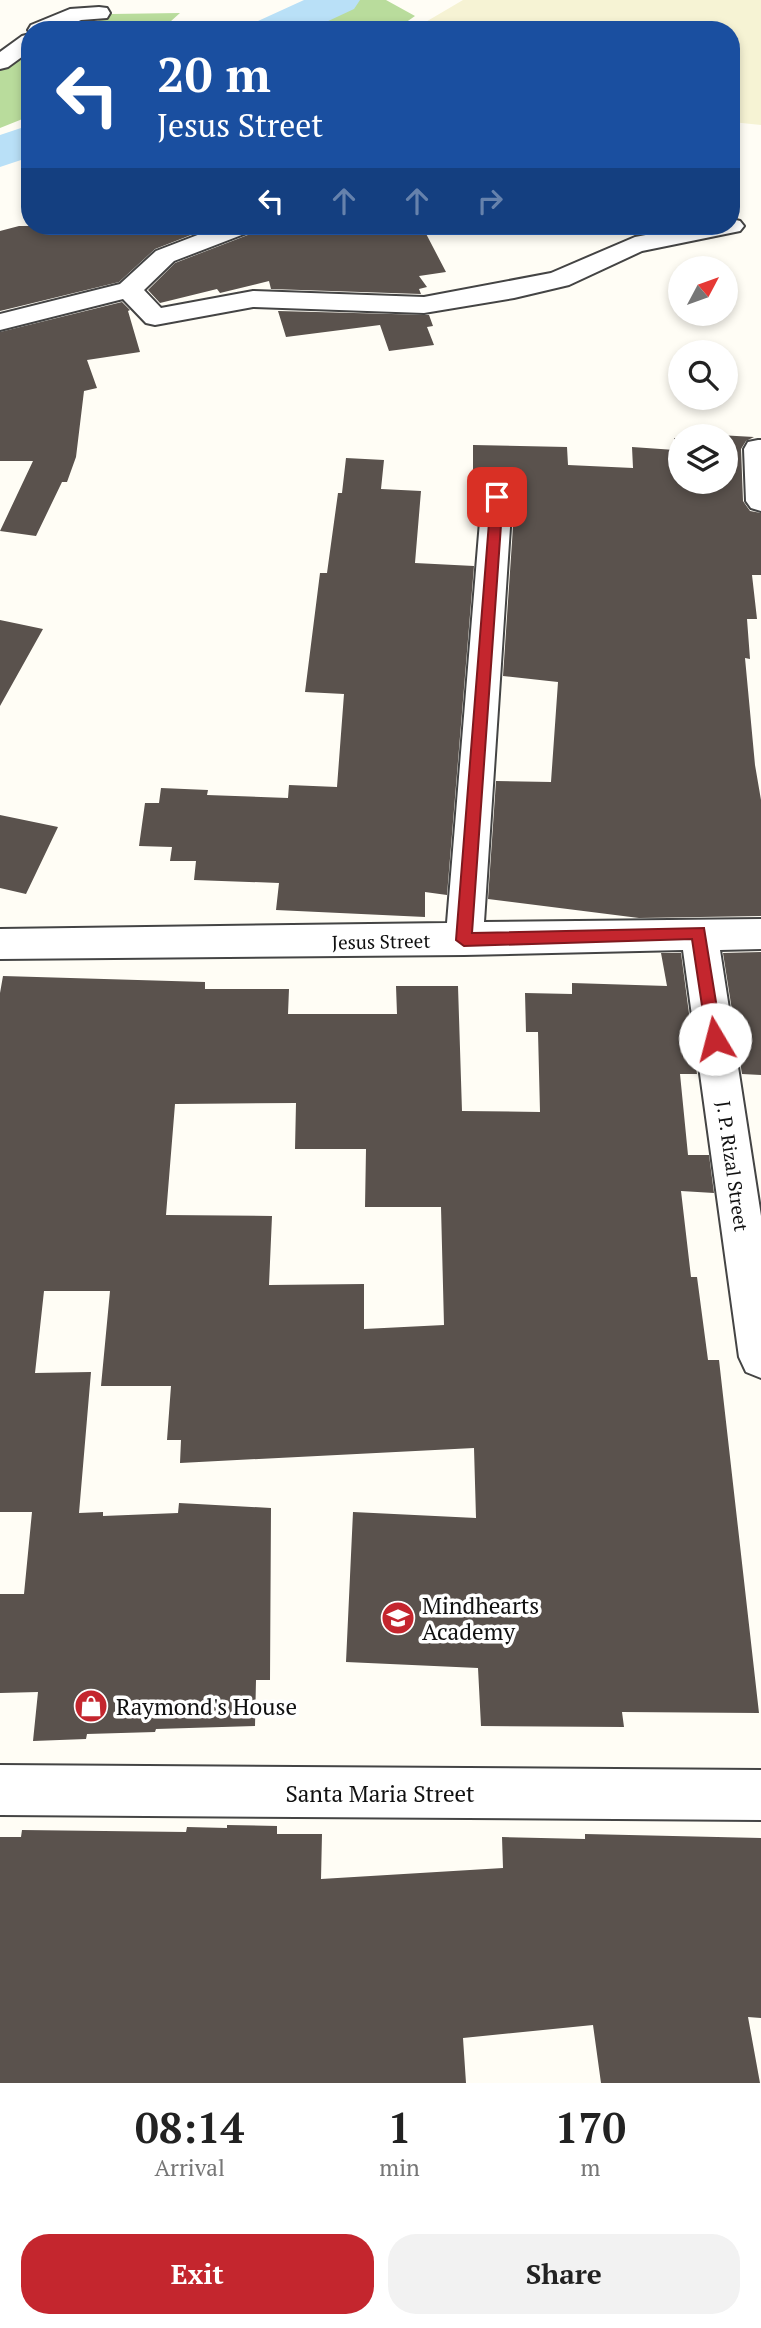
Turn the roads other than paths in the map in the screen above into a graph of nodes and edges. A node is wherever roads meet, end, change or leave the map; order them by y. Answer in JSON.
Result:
{"nodes":[{"id":1,"x":99,"y":13,"type":"dead end"},
{"id":2,"x":61,"y":21,"type":"edge"},
{"id":3,"x":21,"y":36,"type":"edge"},
{"id":4,"x":0,"y":42,"type":"edge"},
{"id":5,"x":21,"y":47,"type":"edge"},
{"id":6,"x":0,"y":62,"type":"edge"},
{"id":7,"x":220,"y":235,"type":"edge"},
{"id":8,"x":684,"y":235,"type":"edge"},
{"id":9,"x":129,"y":290,"type":"junction"},
{"id":10,"x":0,"y":322,"type":"edge"},
{"id":11,"x":758,"y":449,"type":"dead end"},
{"id":12,"x":497,"y":497,"type":"dead end"},
{"id":13,"x":761,"y":501,"type":"edge"},
{"id":14,"x":699,"y":933,"type":"junction"},
{"id":15,"x":761,"y":934,"type":"edge"},
{"id":16,"x":464,"y":940,"type":"junction"},
{"id":17,"x":0,"y":944,"type":"edge"},
{"id":18,"x":761,"y":1357,"type":"edge"},
{"id":19,"x":0,"y":1790,"type":"edge"},
{"id":20,"x":761,"y":1795,"type":"edge"}],
"edges":[{"from":1,"to":2,"type":"street"},
{"from":3,"to":4,"type":"street"},
{"from":5,"to":6,"type":"street"},
{"from":7,"to":9,"type":"street"},
{"from":8,"to":9,"type":"street"},
{"from":9,"to":10,"type":"street"},
{"from":11,"to":13,"type":"street"},
{"from":12,"to":16,"type":"street"},
{"from":14,"to":15,"type":"street","name":"Jesus Street"},
{"from":14,"to":16,"type":"street","name":"Jesus Street"},
{"from":14,"to":18,"type":"street","name":"J. P. Rizal Street"},
{"from":16,"to":17,"type":"street","name":"Jesus Street"},
{"from":19,"to":20,"type":"street","name":"Santa Maria Street"}]}
